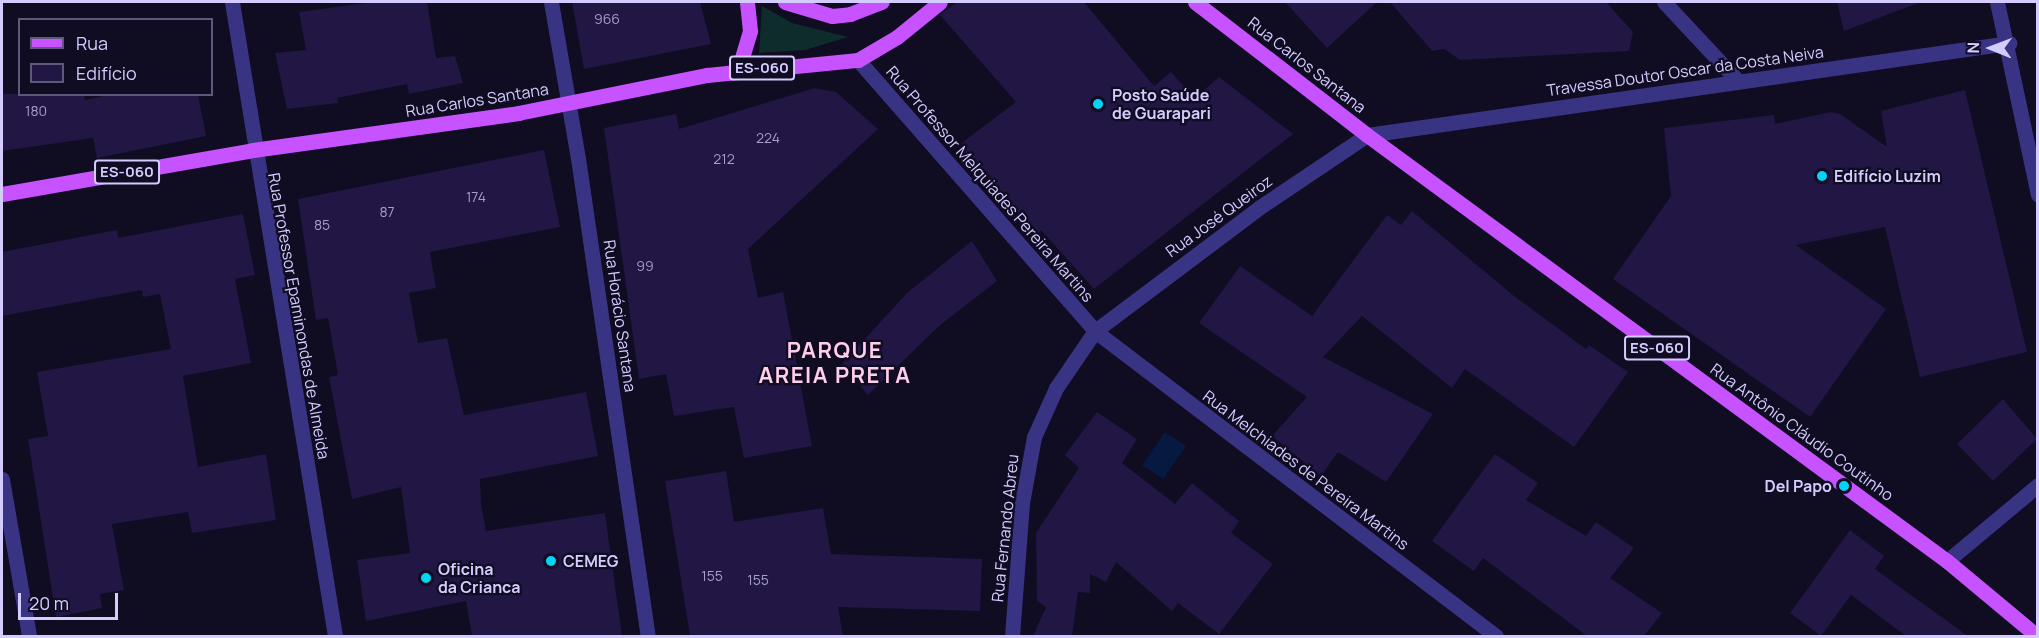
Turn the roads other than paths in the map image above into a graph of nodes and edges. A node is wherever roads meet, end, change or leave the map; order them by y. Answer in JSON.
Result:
{"nodes":[{"id":1,"x":232,"y":2,"type":"edge"},
{"id":2,"x":551,"y":2,"type":"edge"},
{"id":3,"x":747,"y":2,"type":"edge"},
{"id":4,"x":785,"y":2,"type":"edge"},
{"id":5,"x":882,"y":2,"type":"edge"},
{"id":6,"x":940,"y":2,"type":"edge"},
{"id":7,"x":1196,"y":2,"type":"edge"},
{"id":8,"x":1664,"y":2,"type":"edge"},
{"id":9,"x":1997,"y":2,"type":"edge"},
{"id":10,"x":2009,"y":42,"type":"junction"},
{"id":11,"x":858,"y":60,"type":"junction"},
{"id":12,"x":738,"y":71,"type":"junction"},
{"id":13,"x":1738,"y":81,"type":"junction"},
{"id":14,"x":569,"y":103,"type":"junction"},
{"id":15,"x":1367,"y":135,"type":"junction"},
{"id":16,"x":253,"y":150,"type":"junction"},
{"id":17,"x":2,"y":194,"type":"edge"},
{"id":18,"x":2037,"y":195,"type":"edge"},
{"id":19,"x":1095,"y":331,"type":"junction"},
{"id":20,"x":2,"y":479,"type":"edge"},
{"id":21,"x":2037,"y":485,"type":"edge"},
{"id":22,"x":1947,"y":561,"type":"junction"},
{"id":23,"x":29,"y":636,"type":"edge"},
{"id":24,"x":335,"y":636,"type":"edge"},
{"id":25,"x":648,"y":636,"type":"edge"},
{"id":26,"x":1012,"y":636,"type":"edge"},
{"id":27,"x":1496,"y":636,"type":"edge"},
{"id":28,"x":2037,"y":636,"type":"edge"}],
"edges":[{"from":1,"to":16,"type":"street","name":"Rua Professor Epaminondas de Almeida"},
{"from":2,"to":14,"type":"street","name":"Rua Horácio Santana"},
{"from":3,"to":12,"type":"main road"},
{"from":4,"to":5,"type":"main road"},
{"from":6,"to":11,"type":"main road","name":"Rua Carlos Santana","number":"ES-060"},
{"from":7,"to":15,"type":"main road","name":"Rua Carlos Santana","number":"ES-060"},
{"from":8,"to":13,"type":"street"},
{"from":9,"to":10,"type":"street"},
{"from":10,"to":13,"type":"street","name":"Travessa Doutor Oscar da Costa Neiva"},
{"from":10,"to":18,"type":"street"},
{"from":11,"to":12,"type":"main road","name":"Rua Carlos Santana","number":"ES-060"},
{"from":11,"to":19,"type":"street","name":"Rua Professor Melquiades Pereira Martins"},
{"from":12,"to":14,"type":"main road","name":"Rua Carlos Santana","number":"ES-060"},
{"from":13,"to":15,"type":"street","name":"Travessa Doutor Oscar da Costa Neiva"},
{"from":14,"to":16,"type":"main road","name":"Rua Carlos Santana","number":"ES-060"},
{"from":14,"to":25,"type":"street","name":"Rua Horácio Santana"},
{"from":15,"to":19,"type":"street","name":"Rua José Queiroz"},
{"from":15,"to":22,"type":"main road","name":"Rua Antônio Cláudio Coutinho","number":"ES-060"},
{"from":16,"to":17,"type":"main road","name":"Rua Carlos Santana","number":"ES-060"},
{"from":16,"to":24,"type":"street","name":"Rua Professor Epaminondas de Almeida"},
{"from":19,"to":26,"type":"street","name":"Rua Fernando Abreu"},
{"from":19,"to":27,"type":"street","name":"Rua Melchiades de Pereira Martins"},
{"from":20,"to":23,"type":"street"},
{"from":21,"to":22,"type":"street"},
{"from":22,"to":28,"type":"main road","name":"Rua Antônio Cláudio Coutinho","number":"ES-060"}]}
